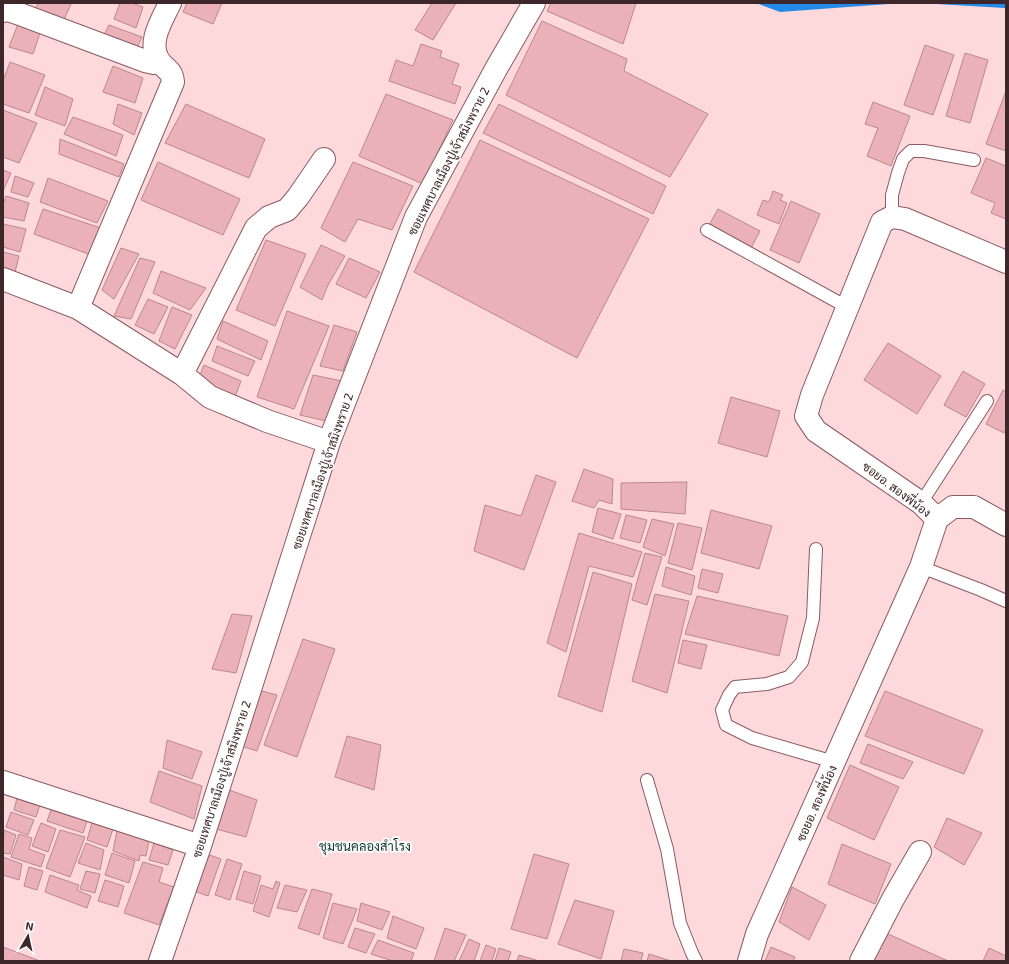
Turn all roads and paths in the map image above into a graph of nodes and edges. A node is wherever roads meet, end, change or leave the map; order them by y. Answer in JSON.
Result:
{"nodes":[{"id":1,"x":170,"y":3,"type":"edge"},
{"id":2,"x":534,"y":3,"type":"edge"},
{"id":3,"x":3,"y":11,"type":"edge"},
{"id":4,"x":160,"y":62,"type":"junction"},
{"id":5,"x":324,"y":159,"type":"dead end"},
{"id":6,"x":974,"y":160,"type":"dead end"},
{"id":7,"x":892,"y":217,"type":"junction"},
{"id":8,"x":707,"y":230,"type":"dead end"},
{"id":9,"x":1006,"y":262,"type":"edge"},
{"id":10,"x":3,"y":279,"type":"edge"},
{"id":11,"x":847,"y":307,"type":"junction"},
{"id":12,"x":78,"y":308,"type":"junction"},
{"id":13,"x":182,"y":374,"type":"junction"},
{"id":14,"x":987,"y":401,"type":"dead end"},
{"id":15,"x":329,"y":442,"type":"junction"},
{"id":16,"x":921,"y":503,"type":"junction"},
{"id":17,"x":938,"y":520,"type":"junction"},
{"id":18,"x":1006,"y":525,"type":"edge"},
{"id":19,"x":816,"y":549,"type":"dead end"},
{"id":20,"x":921,"y":567,"type":"junction"},
{"id":21,"x":1006,"y":601,"type":"edge"},
{"id":22,"x":834,"y":762,"type":"junction"},
{"id":23,"x":647,"y":780,"type":"dead end"},
{"id":24,"x":3,"y":782,"type":"edge"},
{"id":25,"x":200,"y":846,"type":"junction"},
{"id":26,"x":920,"y":852,"type":"dead end"},
{"id":27,"x":160,"y":961,"type":"edge"},
{"id":28,"x":696,"y":961,"type":"edge"},
{"id":29,"x":749,"y":961,"type":"edge"},
{"id":30,"x":861,"y":961,"type":"edge"}],
"edges":[{"from":1,"to":4,"type":"street"},
{"from":2,"to":15,"type":"street","name":"ซอยเทศบาลเมืองปู่เจ้าสมิงพราย 2"},
{"from":3,"to":4,"type":"street"},
{"from":4,"to":12,"type":"street"},
{"from":5,"to":13,"type":"street"},
{"from":6,"to":7,"type":"lane"},
{"from":7,"to":9,"type":"street"},
{"from":7,"to":11,"type":"street","name":"ซอยอ. สองพี่น้อง"},
{"from":8,"to":11,"type":"lane"},
{"from":10,"to":12,"type":"street"},
{"from":11,"to":16,"type":"street","name":"ซอยอ. สองพี่น้อง"},
{"from":12,"to":13,"type":"street"},
{"from":13,"to":15,"type":"street"},
{"from":14,"to":16,"type":"lane"},
{"from":15,"to":25,"type":"street","name":"ซอยเทศบาลเมืองปู่เจ้าสมิงพราย 2"},
{"from":16,"to":17,"type":"street","name":"ซอยอ. สองพี่น้อง"},
{"from":17,"to":18,"type":"street"},
{"from":17,"to":20,"type":"street","name":"ซอยอ. สองพี่น้อง"},
{"from":19,"to":22,"type":"lane"},
{"from":20,"to":21,"type":"lane"},
{"from":20,"to":22,"type":"street","name":"ซอยอ. สองพี่น้อง"},
{"from":22,"to":29,"type":"street","name":"ซอยอ. สองพี่น้อง"},
{"from":23,"to":28,"type":"lane"},
{"from":24,"to":25,"type":"street"},
{"from":25,"to":27,"type":"street","name":"ซอยเทศบาลเมืองปู่เจ้าสมิงพราย 2"},
{"from":26,"to":30,"type":"street"}]}
